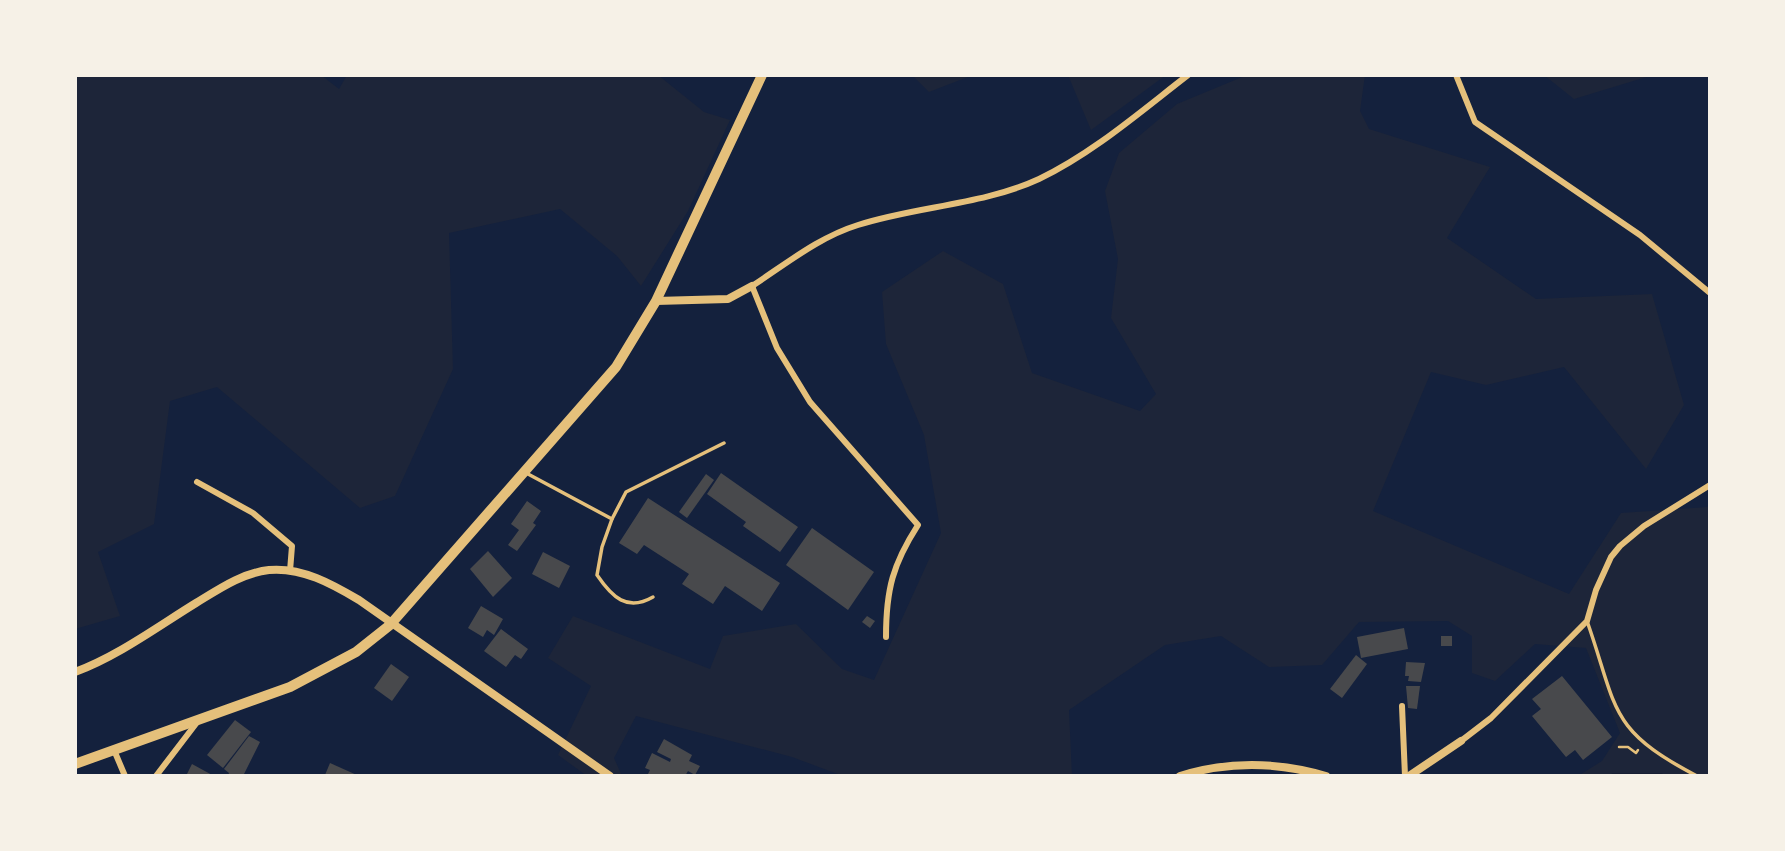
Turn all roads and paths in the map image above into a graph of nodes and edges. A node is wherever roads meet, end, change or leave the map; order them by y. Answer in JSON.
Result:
{"nodes":[{"id":1,"x":762,"y":75,"type":"edge"},
{"id":2,"x":1188,"y":75,"type":"edge"},
{"id":3,"x":1456,"y":75,"type":"edge"},
{"id":4,"x":752,"y":286,"type":"junction"},
{"id":5,"x":1710,"y":293,"type":"edge"},
{"id":6,"x":656,"y":301,"type":"junction"},
{"id":7,"x":724,"y":443,"type":"dead end"},
{"id":8,"x":526,"y":472,"type":"junction"},
{"id":9,"x":197,"y":482,"type":"dead end"},
{"id":10,"x":1710,"y":485,"type":"edge"},
{"id":11,"x":612,"y":519,"type":"junction"},
{"id":12,"x":290,"y":571,"type":"junction"},
{"id":13,"x":653,"y":597,"type":"dead end"},
{"id":14,"x":1587,"y":621,"type":"junction"},
{"id":15,"x":390,"y":625,"type":"junction"},
{"id":16,"x":886,"y":637,"type":"dead end"},
{"id":17,"x":75,"y":672,"type":"edge"},
{"id":18,"x":1402,"y":706,"type":"dead end"},
{"id":19,"x":199,"y":719,"type":"junction"},
{"id":20,"x":1461,"y":741,"type":"joint"},
{"id":21,"x":1642,"y":744,"type":"junction"},
{"id":22,"x":1619,"y":747,"type":"dead end"},
{"id":23,"x":114,"y":750,"type":"junction"},
{"id":24,"x":75,"y":764,"type":"edge"},
{"id":25,"x":125,"y":776,"type":"edge"},
{"id":26,"x":156,"y":776,"type":"edge"},
{"id":27,"x":610,"y":776,"type":"edge"},
{"id":28,"x":1180,"y":776,"type":"edge"},
{"id":29,"x":1326,"y":776,"type":"edge"},
{"id":30,"x":1407,"y":776,"type":"edge"},
{"id":31,"x":1697,"y":776,"type":"edge"}],
"edges":[{"from":1,"to":6,"type":"highway"},
{"from":2,"to":4,"type":"street"},
{"from":3,"to":5,"type":"street"},
{"from":4,"to":6,"type":"street"},
{"from":4,"to":16,"type":"street"},
{"from":6,"to":8,"type":"highway"},
{"from":7,"to":11,"type":"lane"},
{"from":8,"to":11,"type":"lane"},
{"from":8,"to":15,"type":"highway"},
{"from":9,"to":12,"type":"street"},
{"from":10,"to":14,"type":"street"},
{"from":11,"to":13,"type":"lane"},
{"from":12,"to":15,"type":"street"},
{"from":12,"to":17,"type":"street"},
{"from":14,"to":20,"type":"street"},
{"from":14,"to":21,"type":"lane"},
{"from":15,"to":19,"type":"highway"},
{"from":15,"to":27,"type":"street"},
{"from":18,"to":30,"type":"street"},
{"from":19,"to":23,"type":"highway"},
{"from":19,"to":26,"type":"street"},
{"from":20,"to":30,"type":"street"},
{"from":21,"to":22,"type":"path"},
{"from":21,"to":31,"type":"lane"},
{"from":23,"to":24,"type":"highway"},
{"from":23,"to":25,"type":"street"},
{"from":28,"to":29,"type":"street"}]}
